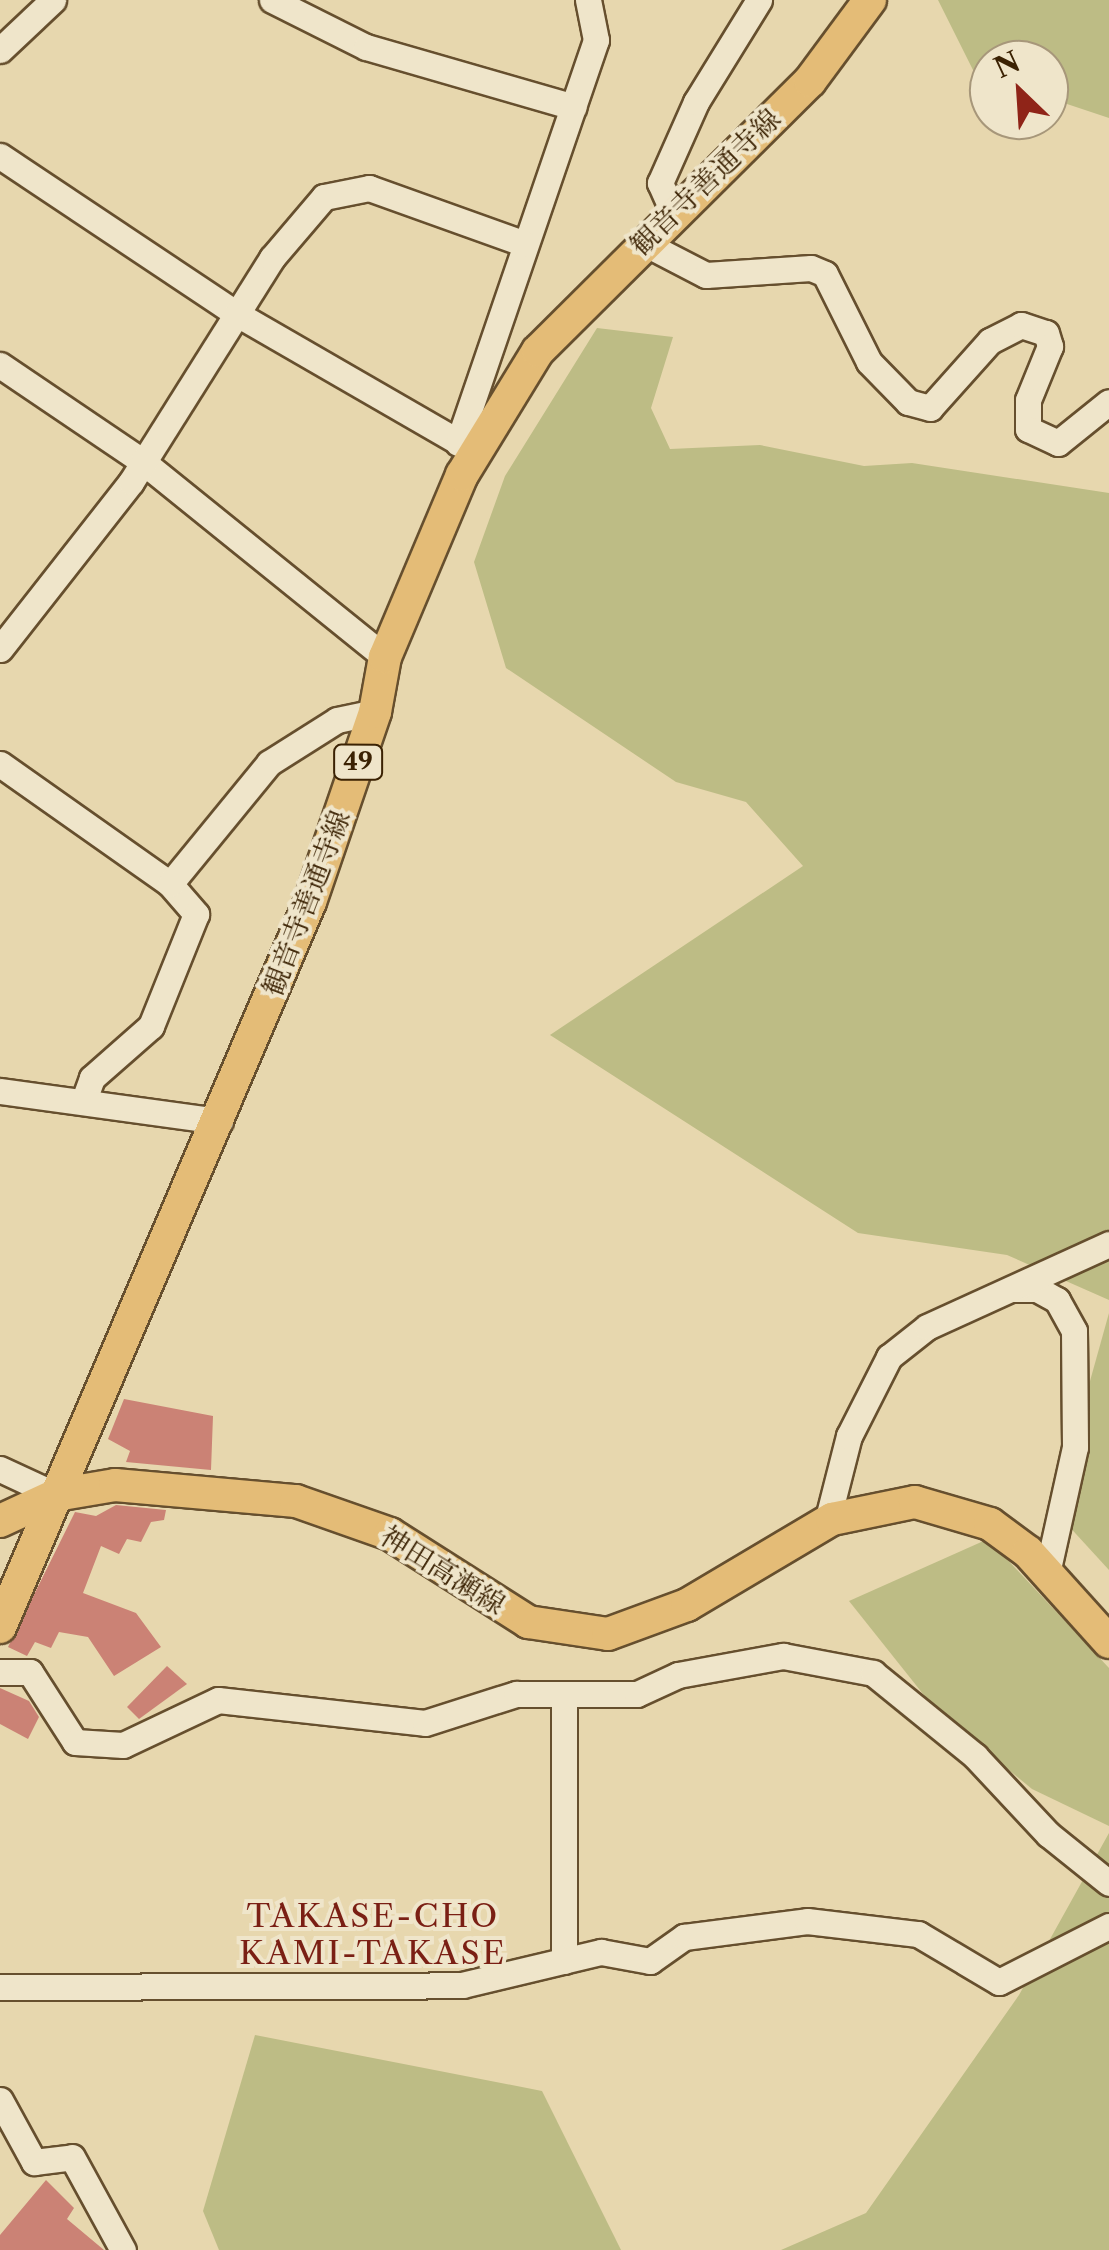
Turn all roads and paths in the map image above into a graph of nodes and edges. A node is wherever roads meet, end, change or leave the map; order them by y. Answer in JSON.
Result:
{"nodes":[{"id":1,"x":53,"y":0,"type":"edge"},
{"id":2,"x":272,"y":0,"type":"edge"},
{"id":3,"x":588,"y":0,"type":"edge"},
{"id":4,"x":758,"y":0,"type":"edge"},
{"id":5,"x":870,"y":0,"type":"edge"},
{"id":6,"x":0,"y":50,"type":"edge"},
{"id":7,"x":574,"y":108,"type":"junction"},
{"id":8,"x":0,"y":156,"type":"edge"},
{"id":9,"x":673,"y":212,"type":"junction"},
{"id":10,"x":642,"y":242,"type":"junction"},
{"id":11,"x":524,"y":244,"type":"junction"},
{"id":12,"x":237,"y":314,"type":"junction"},
{"id":13,"x":0,"y":365,"type":"edge"},
{"id":14,"x":1109,"y":402,"type":"edge"},
{"id":15,"x":467,"y":447,"type":"junction"},
{"id":16,"x":142,"y":461,"type":"junction"},
{"id":17,"x":0,"y":649,"type":"edge"},
{"id":18,"x":385,"y":657,"type":"junction"},
{"id":19,"x":375,"y":712,"type":"junction"},
{"id":20,"x":0,"y":764,"type":"edge"},
{"id":21,"x":170,"y":884,"type":"junction"},
{"id":22,"x":0,"y":1091,"type":"edge"},
{"id":23,"x":84,"y":1100,"type":"junction"},
{"id":24,"x":220,"y":1122,"type":"junction"},
{"id":25,"x":1109,"y":1244,"type":"edge"},
{"id":26,"x":1012,"y":1289,"type":"junction"},
{"id":27,"x":0,"y":1469,"type":"edge"},
{"id":28,"x":56,"y":1494,"type":"junction"},
{"id":29,"x":0,"y":1521,"type":"edge"},
{"id":30,"x":826,"y":1522,"type":"junction"},
{"id":31,"x":1048,"y":1573,"type":"junction"},
{"id":32,"x":0,"y":1627,"type":"edge"},
{"id":33,"x":1109,"y":1642,"type":"edge"},
{"id":34,"x":0,"y":1672,"type":"edge"},
{"id":35,"x":564,"y":1694,"type":"junction"},
{"id":36,"x":1109,"y":1883,"type":"edge"},
{"id":37,"x":1109,"y":1926,"type":"edge"},
{"id":38,"x":564,"y":1961,"type":"junction"},
{"id":39,"x":0,"y":1987,"type":"edge"},
{"id":40,"x":0,"y":2100,"type":"edge"},
{"id":41,"x":122,"y":2250,"type":"edge"}],
"edges":[{"from":1,"to":6,"type":"street"},
{"from":2,"to":7,"type":"street"},
{"from":3,"to":7,"type":"street"},
{"from":4,"to":9,"type":"street"},
{"from":5,"to":9,"type":"main road","name":"観音寺善通寺線","number":"49"},
{"from":7,"to":11,"type":"street"},
{"from":8,"to":12,"type":"street"},
{"from":9,"to":10,"type":"main road","name":"観音寺善通寺線","number":"49"},
{"from":10,"to":14,"type":"street"},
{"from":10,"to":15,"type":"main road","name":"観音寺善通寺線","number":"49"},
{"from":11,"to":12,"type":"street"},
{"from":11,"to":15,"type":"street"},
{"from":12,"to":15,"type":"street"},
{"from":12,"to":16,"type":"street"},
{"from":13,"to":16,"type":"street"},
{"from":15,"to":18,"type":"main road","name":"観音寺善通寺線","number":"49"},
{"from":16,"to":17,"type":"street"},
{"from":16,"to":18,"type":"street"},
{"from":18,"to":19,"type":"main road","name":"観音寺善通寺線","number":"49"},
{"from":19,"to":21,"type":"street"},
{"from":19,"to":24,"type":"main road","name":"観音寺善通寺線","number":"49"},
{"from":20,"to":21,"type":"street"},
{"from":21,"to":23,"type":"street"},
{"from":22,"to":23,"type":"street"},
{"from":23,"to":24,"type":"street"},
{"from":24,"to":28,"type":"main road","name":"観音寺善通寺線","number":"49"},
{"from":25,"to":26,"type":"street"},
{"from":26,"to":30,"type":"street"},
{"from":26,"to":31,"type":"street"},
{"from":27,"to":28,"type":"street"},
{"from":28,"to":29,"type":"main road","name":"神田高瀬線"},
{"from":28,"to":30,"type":"main road","name":"神田高瀬線"},
{"from":28,"to":32,"type":"main road","name":"観音寺善通寺線","number":"49"},
{"from":30,"to":31,"type":"main road","name":"神田高瀬線"},
{"from":31,"to":33,"type":"main road","name":"神田高瀬線"},
{"from":34,"to":35,"type":"street"},
{"from":35,"to":36,"type":"street"},
{"from":35,"to":38,"type":"street"},
{"from":37,"to":38,"type":"street"},
{"from":38,"to":39,"type":"street"},
{"from":40,"to":41,"type":"street"}]}
